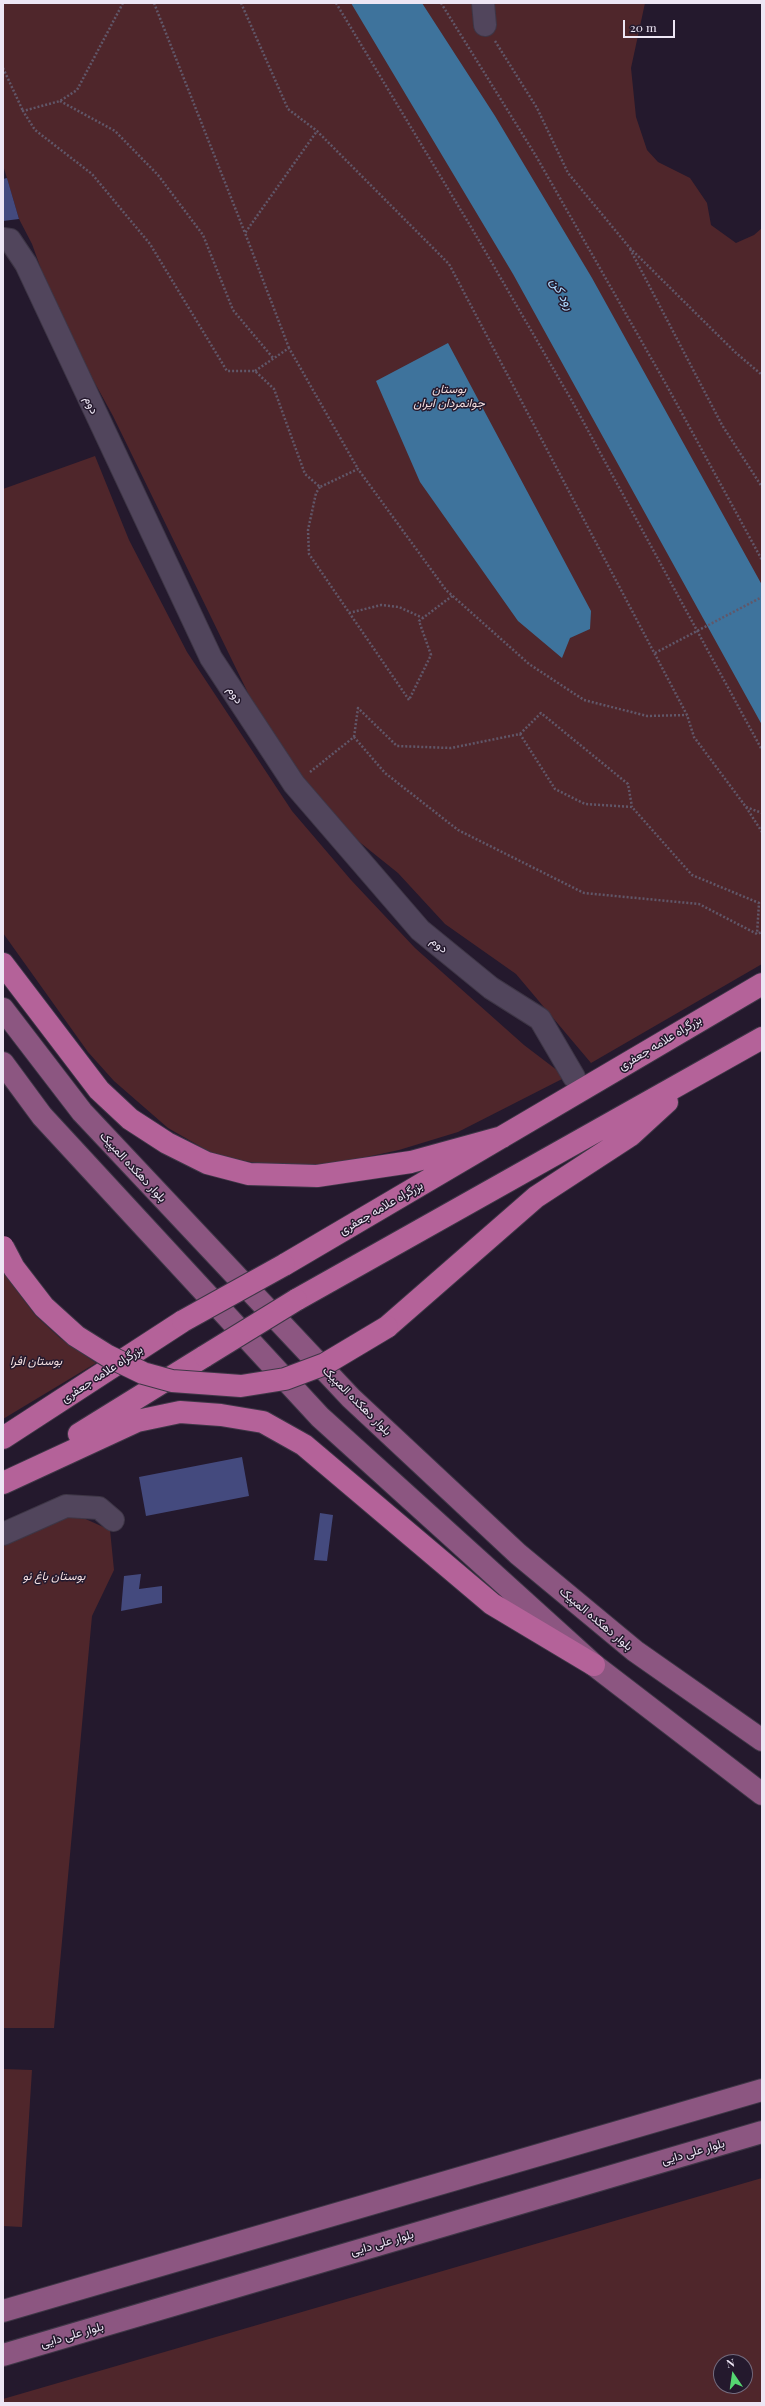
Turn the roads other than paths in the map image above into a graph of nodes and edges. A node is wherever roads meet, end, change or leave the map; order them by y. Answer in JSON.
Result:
{"nodes":[{"id":1,"x":483,"y":3,"type":"edge"},
{"id":2,"x":485,"y":25,"type":"road end"},
{"id":3,"x":3,"y":239,"type":"edge"},
{"id":4,"x":3,"y":964,"type":"edge"},
{"id":5,"x":762,"y":984,"type":"edge"},
{"id":6,"x":3,"y":1008,"type":"edge"},
{"id":7,"x":762,"y":1038,"type":"edge"},
{"id":8,"x":3,"y":1062,"type":"edge"},
{"id":9,"x":698,"y":1075,"type":"junction"},
{"id":10,"x":574,"y":1077,"type":"dead end"},
{"id":11,"x":502,"y":1137,"type":"junction"},
{"id":12,"x":3,"y":1247,"type":"edge"},
{"id":13,"x":3,"y":1438,"type":"edge"},
{"id":14,"x":3,"y":1482,"type":"edge"},
{"id":15,"x":113,"y":1520,"type":"dead end"},
{"id":16,"x":3,"y":1534,"type":"edge"},
{"id":17,"x":594,"y":1665,"type":"junction"},
{"id":18,"x":762,"y":1740,"type":"edge"},
{"id":19,"x":762,"y":1794,"type":"edge"},
{"id":20,"x":762,"y":2090,"type":"edge"},
{"id":21,"x":762,"y":2132,"type":"edge"},
{"id":22,"x":3,"y":2311,"type":"edge"},
{"id":23,"x":3,"y":2355,"type":"edge"}],
"edges":[{"from":1,"to":2,"type":"street"},
{"from":3,"to":10,"type":"street","name":"دوم"},
{"from":4,"to":11,"type":"highway"},
{"from":5,"to":11,"type":"highway","name":"بزرگراه علامه جعفری"},
{"from":6,"to":18,"type":"main road","name":"بلوار دهکده المپیک"},
{"from":7,"to":9,"type":"highway"},
{"from":8,"to":17,"type":"main road"},
{"from":9,"to":12,"type":"highway","bridge":true},
{"from":9,"to":14,"type":"highway","bridge":true},
{"from":11,"to":13,"type":"highway","name":"بزرگراه علامه جعفری","bridge":true},
{"from":14,"to":17,"type":"highway"},
{"from":15,"to":16,"type":"street"},
{"from":17,"to":19,"type":"main road"},
{"from":20,"to":22,"type":"main road"},
{"from":21,"to":23,"type":"main road","name":"بلوار علی دایی"}]}
